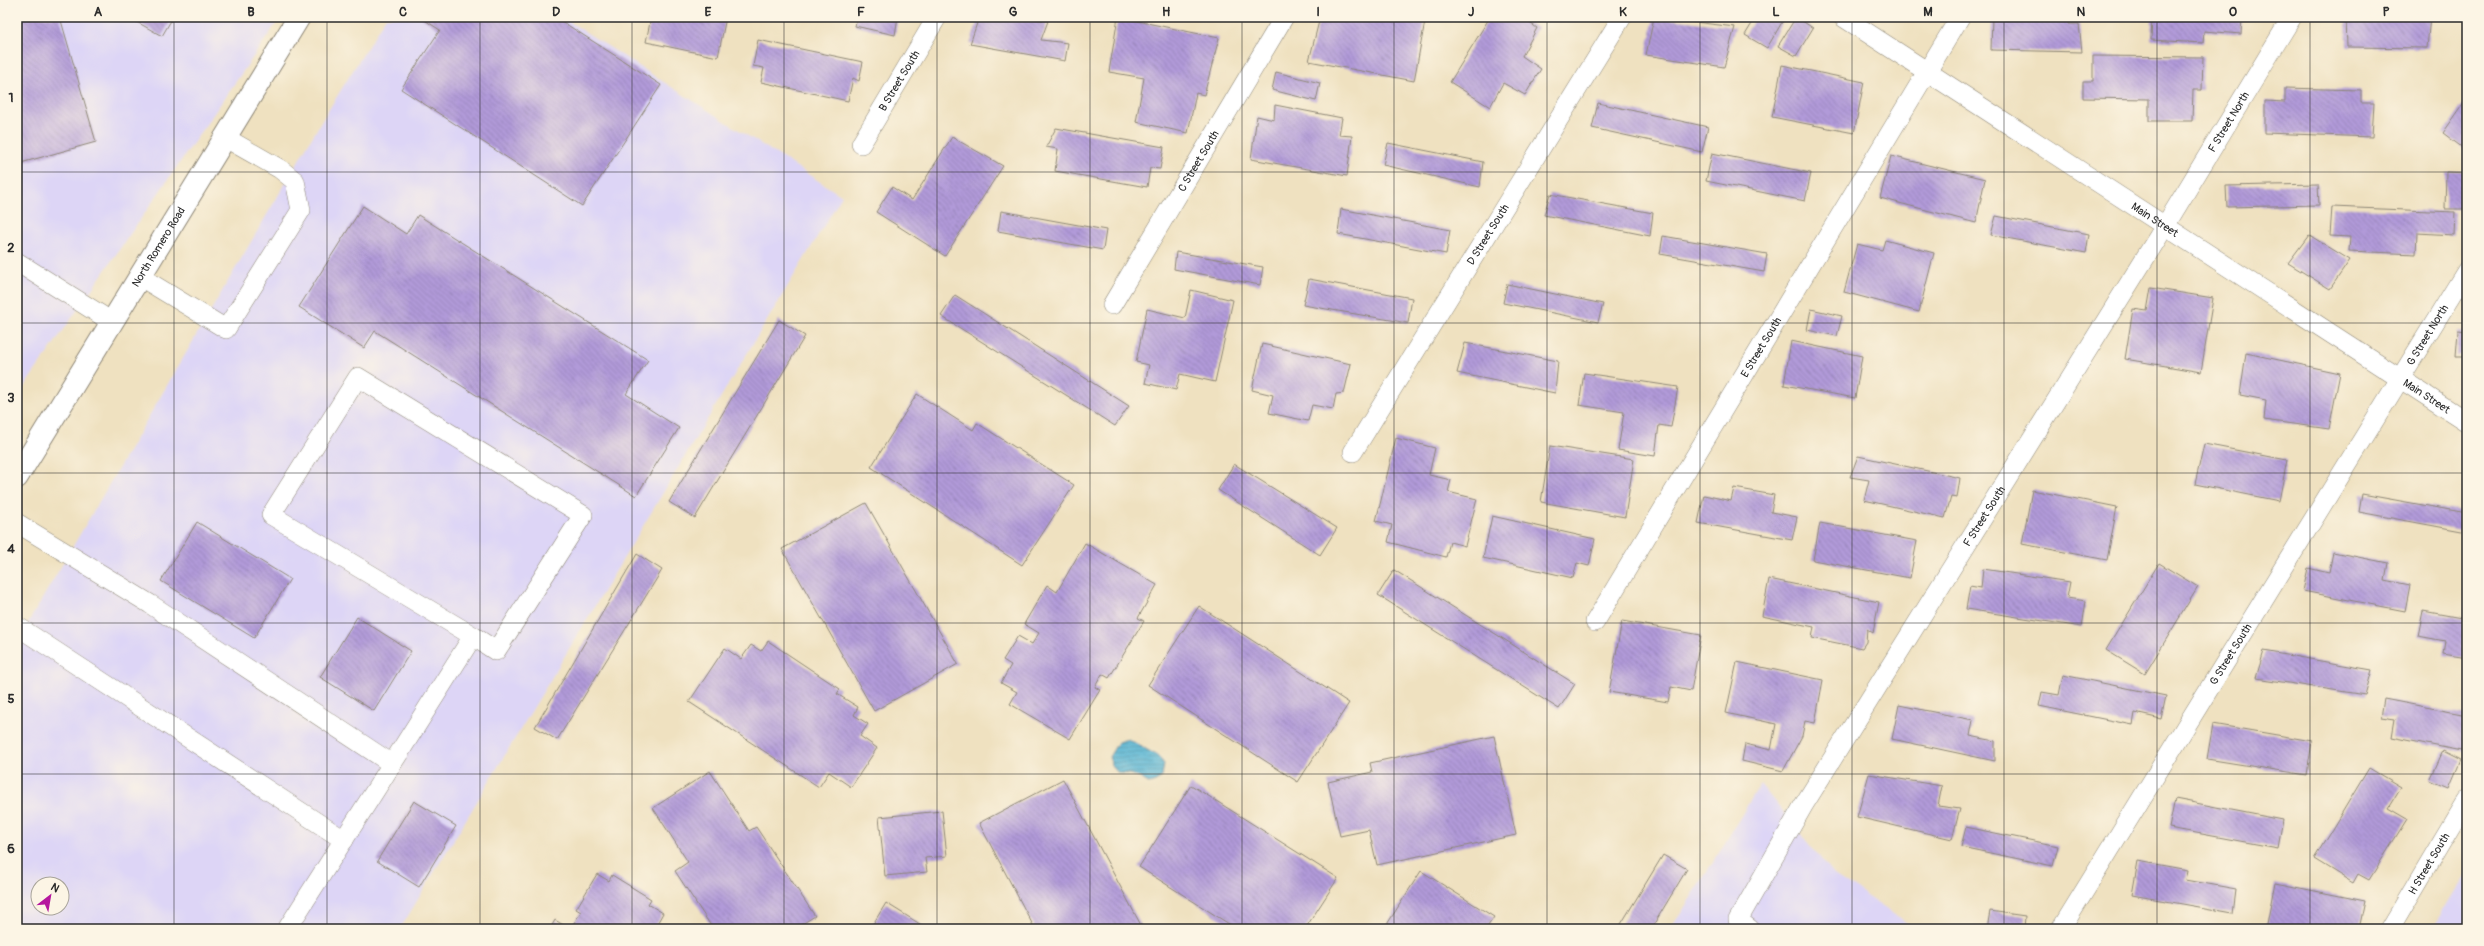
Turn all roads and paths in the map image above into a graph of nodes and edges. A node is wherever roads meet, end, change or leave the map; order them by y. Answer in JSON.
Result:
{"nodes":[{"id":1,"x":299,"y":17,"type":"edge"},
{"id":2,"x":937,"y":17,"type":"edge"},
{"id":3,"x":1284,"y":17,"type":"edge"},
{"id":4,"x":1622,"y":17,"type":"edge"},
{"id":5,"x":1843,"y":17,"type":"edge"},
{"id":6,"x":1960,"y":17,"type":"edge"},
{"id":7,"x":2292,"y":17,"type":"edge"},
{"id":8,"x":1927,"y":71,"type":"junction"},
{"id":9,"x":224,"y":137,"type":"junction"},
{"id":10,"x":861,"y":144,"type":"dead end"},
{"id":11,"x":2164,"y":226,"type":"junction"},
{"id":12,"x":17,"y":262,"type":"edge"},
{"id":13,"x":2467,"y":270,"type":"edge"},
{"id":14,"x":139,"y":276,"type":"junction"},
{"id":15,"x":1112,"y":304,"type":"dead end"},
{"id":16,"x":112,"y":322,"type":"junction"},
{"id":17,"x":2400,"y":379,"type":"junction"},
{"id":18,"x":2467,"y":422,"type":"edge"},
{"id":19,"x":1353,"y":452,"type":"dead end"},
{"id":20,"x":17,"y":477,"type":"edge"},
{"id":21,"x":17,"y":523,"type":"edge"},
{"id":22,"x":1594,"y":622,"type":"dead end"},
{"id":23,"x":17,"y":626,"type":"edge"},
{"id":24,"x":473,"y":636,"type":"junction"},
{"id":25,"x":392,"y":764,"type":"junction"},
{"id":26,"x":2467,"y":799,"type":"edge"},
{"id":27,"x":344,"y":840,"type":"junction"},
{"id":28,"x":287,"y":929,"type":"edge"},
{"id":29,"x":1750,"y":929,"type":"edge"},
{"id":30,"x":2061,"y":929,"type":"edge"},
{"id":31,"x":2390,"y":929,"type":"edge"}],
"edges":[{"from":1,"to":9,"type":"street","name":"North Romero Road"},
{"from":2,"to":10,"type":"lane","name":"B Street South"},
{"from":3,"to":15,"type":"lane","name":"C Street South"},
{"from":4,"to":19,"type":"lane","name":"D Street South"},
{"from":5,"to":8,"type":"lane","name":"Main Street"},
{"from":6,"to":8,"type":"lane","name":"E Street South"},
{"from":7,"to":11,"type":"lane","name":"F Street North"},
{"from":8,"to":11,"type":"lane","name":"Main Street"},
{"from":8,"to":22,"type":"lane","name":"E Street South"},
{"from":9,"to":14,"type":"street","name":"North Romero Road"},
{"from":9,"to":14,"type":"lane"},
{"from":11,"to":17,"type":"lane","name":"Main Street"},
{"from":11,"to":29,"type":"lane","name":"F Street South"},
{"from":12,"to":16,"type":"lane"},
{"from":13,"to":17,"type":"lane","name":"G Street North"},
{"from":14,"to":16,"type":"street","name":"North Romero Road"},
{"from":16,"to":20,"type":"street","name":"North Romero Road"},
{"from":17,"to":18,"type":"lane","name":"Main Street"},
{"from":17,"to":30,"type":"lane","name":"G Street South"},
{"from":21,"to":25,"type":"lane"},
{"from":23,"to":27,"type":"lane"},
{"from":24,"to":24,"type":"lane"},
{"from":24,"to":25,"type":"lane"},
{"from":25,"to":27,"type":"lane"},
{"from":26,"to":31,"type":"lane","name":"H Street South"},
{"from":27,"to":28,"type":"lane"}]}
